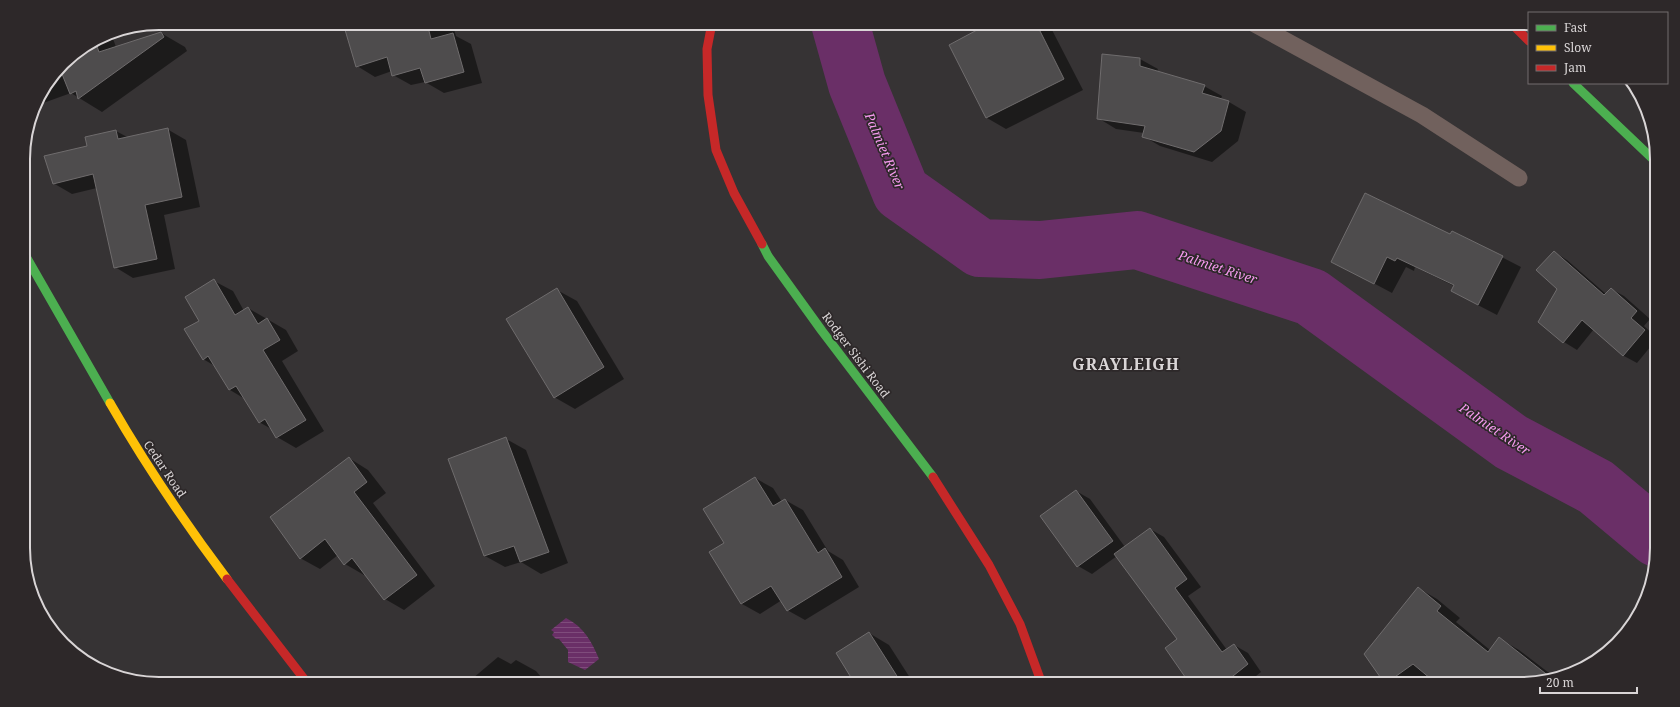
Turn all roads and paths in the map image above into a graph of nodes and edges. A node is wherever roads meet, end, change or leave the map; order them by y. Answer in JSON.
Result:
{"nodes":[{"id":1,"x":711,"y":30,"type":"edge"},
{"id":2,"x":1266,"y":30,"type":"edge"},
{"id":3,"x":1517,"y":30,"type":"edge"},
{"id":4,"x":1528,"y":40,"type":"edge"},
{"id":5,"x":1574,"y":84,"type":"edge"},
{"id":6,"x":1650,"y":156,"type":"edge"},
{"id":7,"x":1519,"y":178,"type":"dead end"},
{"id":8,"x":30,"y":263,"type":"edge"},
{"id":9,"x":303,"y":677,"type":"edge"},
{"id":10,"x":1039,"y":677,"type":"edge"}],
"edges":[{"from":1,"to":10,"type":"main road","name":"Rodger Sishi Road"},
{"from":2,"to":7,"type":"lane"},
{"from":3,"to":4,"type":"main road"},
{"from":5,"to":6,"type":"main road"},
{"from":8,"to":9,"type":"main road","name":"Cedar Road"}]}
